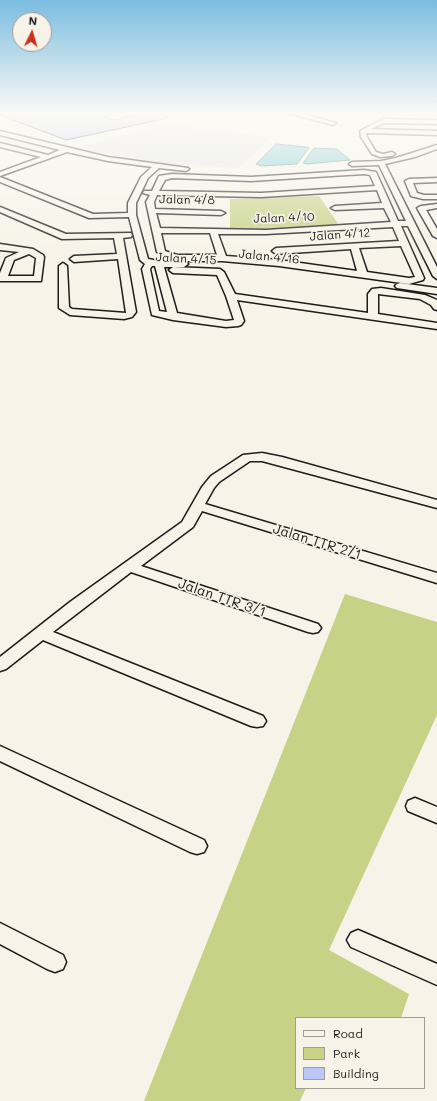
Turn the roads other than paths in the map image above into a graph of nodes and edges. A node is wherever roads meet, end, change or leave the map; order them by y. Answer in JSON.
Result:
{"nodes":[{"id":1,"x":14,"y":164,"type":"edge"},
{"id":2,"x":26,"y":164,"type":"edge"},
{"id":3,"x":121,"y":164,"type":"edge"},
{"id":4,"x":136,"y":164,"type":"edge"},
{"id":5,"x":369,"y":164,"type":"edge"},
{"id":6,"x":377,"y":164,"type":"edge"},
{"id":7,"x":382,"y":164,"type":"edge"},
{"id":8,"x":347,"y":165,"type":"dead end"},
{"id":9,"x":155,"y":168,"type":"junction"},
{"id":10,"x":0,"y":169,"type":"edge"},
{"id":11,"x":204,"y":169,"type":"dead end"},
{"id":12,"x":0,"y":174,"type":"edge"},
{"id":13,"x":0,"y":180,"type":"edge"},
{"id":14,"x":437,"y":180,"type":"edge"},
{"id":15,"x":380,"y":188,"type":"junction"},
{"id":16,"x":137,"y":193,"type":"junction"},
{"id":17,"x":154,"y":193,"type":"junction"},
{"id":18,"x":437,"y":197,"type":"edge"},
{"id":19,"x":437,"y":203,"type":"edge"},
{"id":20,"x":412,"y":204,"type":"junction"},
{"id":21,"x":388,"y":205,"type":"junction"},
{"id":22,"x":437,"y":206,"type":"edge"},
{"id":23,"x":0,"y":208,"type":"edge"},
{"id":24,"x":335,"y":208,"type":"dead end"},
{"id":25,"x":152,"y":211,"type":"junction"},
{"id":26,"x":221,"y":213,"type":"dead end"},
{"id":27,"x":132,"y":215,"type":"junction"},
{"id":28,"x":411,"y":223,"type":"junction"},
{"id":29,"x":397,"y":224,"type":"junction"},
{"id":30,"x":435,"y":228,"type":"edge"},
{"id":31,"x":157,"y":230,"type":"junction"},
{"id":32,"x":213,"y":231,"type":"junction"},
{"id":33,"x":137,"y":234,"type":"junction"},
{"id":34,"x":118,"y":235,"type":"junction"},
{"id":35,"x":437,"y":236,"type":"edge"},
{"id":36,"x":271,"y":242,"type":"junction"},
{"id":37,"x":405,"y":243,"type":"junction"},
{"id":38,"x":354,"y":246,"type":"junction"},
{"id":39,"x":0,"y":247,"type":"edge"},
{"id":40,"x":30,"y":251,"type":"junction"},
{"id":41,"x":425,"y":252,"type":"junction"},
{"id":42,"x":437,"y":252,"type":"edge"},
{"id":43,"x":122,"y":256,"type":"junction"},
{"id":44,"x":10,"y":258,"type":"junction"},
{"id":45,"x":222,"y":258,"type":"junction"},
{"id":46,"x":74,"y":259,"type":"dead end"},
{"id":47,"x":0,"y":261,"type":"edge"},
{"id":48,"x":63,"y":266,"type":"dead end"},
{"id":49,"x":154,"y":266,"type":"junction"},
{"id":50,"x":283,"y":266,"type":"junction"},
{"id":51,"x":3,"y":272,"type":"edge"},
{"id":52,"x":363,"y":275,"type":"junction"},
{"id":53,"x":437,"y":276,"type":"edge"},
{"id":54,"x":437,"y":291,"type":"edge"},
{"id":55,"x":231,"y":296,"type":"junction"},
{"id":56,"x":437,"y":306,"type":"edge"},
{"id":57,"x":173,"y":317,"type":"junction"},
{"id":58,"x":373,"y":317,"type":"junction"},
{"id":59,"x":437,"y":326,"type":"edge"},
{"id":60,"x":437,"y":504,"type":"edge"},
{"id":61,"x":198,"y":506,"type":"junction"},
{"id":62,"x":130,"y":567,"type":"junction"},
{"id":63,"x":437,"y":578,"type":"edge"},
{"id":64,"x":313,"y":628,"type":"dead end"},
{"id":65,"x":41,"y":633,"type":"junction"},
{"id":66,"x":0,"y":665,"type":"edge"},
{"id":67,"x":257,"y":721,"type":"dead end"},
{"id":68,"x":0,"y":753,"type":"edge"},
{"id":69,"x":415,"y":806,"type":"dead end"},
{"id":70,"x":437,"y":815,"type":"edge"},
{"id":71,"x":198,"y":846,"type":"dead end"},
{"id":72,"x":0,"y":933,"type":"edge"},
{"id":73,"x":358,"y":940,"type":"dead end"},
{"id":74,"x":55,"y":962,"type":"dead end"},
{"id":75,"x":437,"y":975,"type":"edge"}],
"edges":[{"from":1,"to":10,"type":"street"},
{"from":2,"to":12,"type":"street"},
{"from":3,"to":9,"type":"street"},
{"from":4,"to":9,"type":"street"},
{"from":5,"to":8,"type":"street"},
{"from":6,"to":9,"type":"street"},
{"from":7,"to":20,"type":"street"},
{"from":9,"to":11,"type":"street"},
{"from":9,"to":16,"type":"street"},
{"from":13,"to":27,"type":"street"},
{"from":14,"to":18,"type":"street"},
{"from":15,"to":17,"type":"street"},
{"from":15,"to":17,"type":"street"},
{"from":15,"to":21,"type":"street"},
{"from":16,"to":17,"type":"street"},
{"from":16,"to":27,"type":"street"},
{"from":17,"to":25,"type":"street"},
{"from":19,"to":20,"type":"street"},
{"from":20,"to":22,"type":"street"},
{"from":20,"to":28,"type":"street"},
{"from":20,"to":30,"type":"street"},
{"from":21,"to":24,"type":"street"},
{"from":21,"to":29,"type":"street"},
{"from":23,"to":34,"type":"street"},
{"from":25,"to":26,"type":"street","name":"Jalan 4/8"},
{"from":25,"to":31,"type":"street"},
{"from":27,"to":33,"type":"street"},
{"from":28,"to":29,"type":"street","name":"Jalan 4/10"},
{"from":28,"to":41,"type":"street"},
{"from":29,"to":36,"type":"street","name":"Jalan 4/10"},
{"from":29,"to":37,"type":"street"},
{"from":30,"to":35,"type":"street"},
{"from":31,"to":32,"type":"street","name":"Jalan 4/10"},
{"from":31,"to":45,"type":"street"},
{"from":32,"to":36,"type":"street","name":"Jalan 4/10"},
{"from":32,"to":45,"type":"street"},
{"from":33,"to":34,"type":"street"},
{"from":33,"to":49,"type":"street"},
{"from":34,"to":43,"type":"street"},
{"from":36,"to":38,"type":"street","name":"Jalan 4/12"},
{"from":36,"to":50,"type":"street"},
{"from":37,"to":38,"type":"street","name":"Jalan 4/12"},
{"from":37,"to":52,"type":"street"},
{"from":38,"to":52,"type":"street"},
{"from":39,"to":40,"type":"street"},
{"from":40,"to":44,"type":"street"},
{"from":40,"to":51,"type":"street"},
{"from":41,"to":42,"type":"street"},
{"from":41,"to":53,"type":"street"},
{"from":43,"to":46,"type":"street"},
{"from":43,"to":48,"type":"street"},
{"from":44,"to":47,"type":"street"},
{"from":44,"to":51,"type":"street"},
{"from":45,"to":50,"type":"street"},
{"from":49,"to":50,"type":"street","name":"Jalan 4/16"},
{"from":49,"to":55,"type":"street","name":"Jalan 4/15"},
{"from":49,"to":57,"type":"street"},
{"from":49,"to":57,"type":"street"},
{"from":50,"to":52,"type":"street"},
{"from":50,"to":54,"type":"street","name":"Jalan 4/16"},
{"from":55,"to":57,"type":"street","name":"Jalan 4/15"},
{"from":55,"to":58,"type":"street"},
{"from":56,"to":58,"type":"street"},
{"from":58,"to":59,"type":"street"},
{"from":60,"to":61,"type":"street"},
{"from":61,"to":62,"type":"street"},
{"from":61,"to":63,"type":"street","name":"Jalan TTR 2/1"},
{"from":62,"to":64,"type":"street","name":"Jalan TTR 3/1"},
{"from":62,"to":65,"type":"street"},
{"from":65,"to":66,"type":"street"},
{"from":65,"to":67,"type":"street"},
{"from":68,"to":71,"type":"street"},
{"from":69,"to":70,"type":"street"},
{"from":72,"to":74,"type":"street"},
{"from":73,"to":75,"type":"street"}]}
